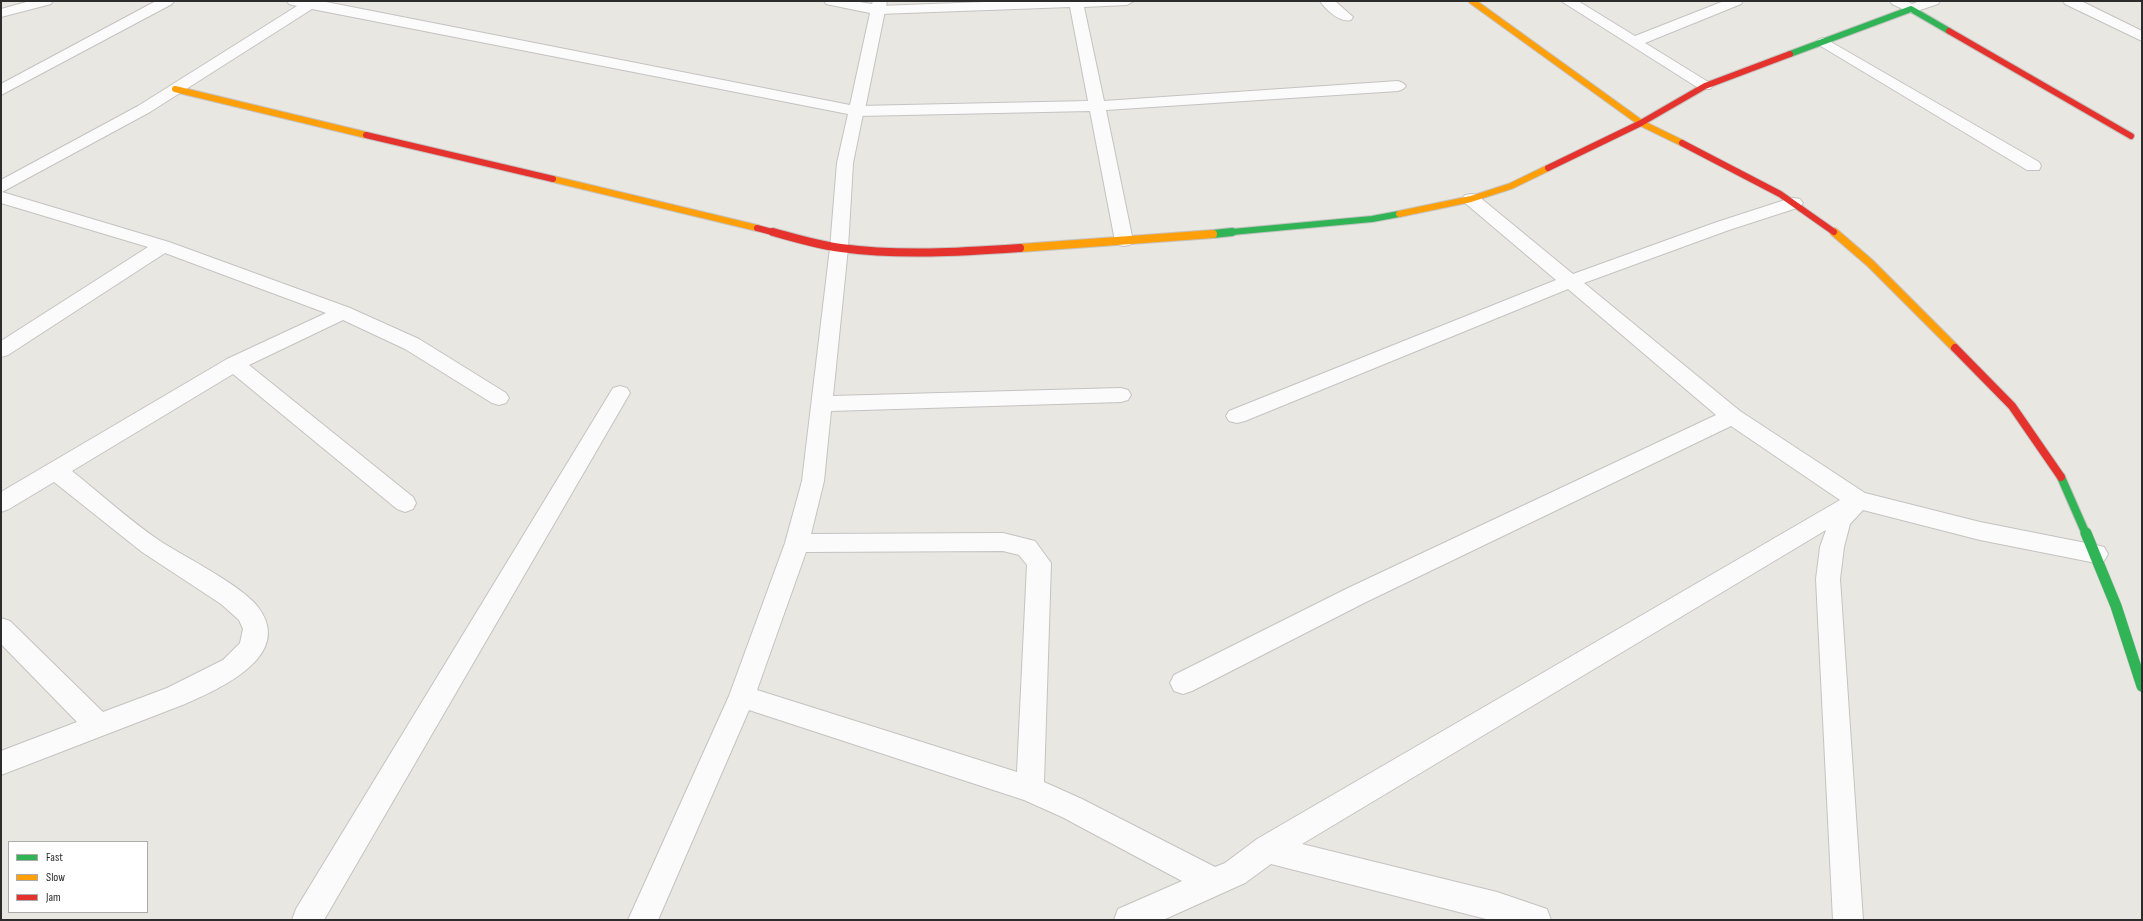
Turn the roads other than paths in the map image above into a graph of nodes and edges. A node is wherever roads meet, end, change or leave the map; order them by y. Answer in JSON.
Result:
{"nodes":[{"id":1,"x":46,"y":1,"type":"edge"},
{"id":2,"x":167,"y":1,"type":"edge"},
{"id":3,"x":294,"y":1,"type":"edge"},
{"id":4,"x":831,"y":1,"type":"edge"},
{"id":5,"x":1127,"y":1,"type":"edge"},
{"id":6,"x":1327,"y":1,"type":"edge"},
{"id":7,"x":1472,"y":1,"type":"edge"},
{"id":8,"x":1568,"y":1,"type":"edge"},
{"id":9,"x":1736,"y":1,"type":"edge"},
{"id":10,"x":1897,"y":1,"type":"edge"},
{"id":11,"x":1933,"y":1,"type":"edge"},
{"id":12,"x":2070,"y":1,"type":"edge"},
{"id":13,"x":313,"y":2,"type":"edge"},
{"id":14,"x":1076,"y":2,"type":"edge"},
{"id":15,"x":879,"y":5,"type":"edge"},
{"id":16,"x":1911,"y":8,"type":"junction"},
{"id":17,"x":1,"y":13,"type":"edge"},
{"id":18,"x":1346,"y":17,"type":"dead end"},
{"id":19,"x":2142,"y":37,"type":"edge"},
{"id":20,"x":1634,"y":42,"type":"junction"},
{"id":21,"x":1824,"y":42,"type":"junction"},
{"id":22,"x":1398,"y":86,"type":"dead end"},
{"id":23,"x":1705,"y":86,"type":"junction"},
{"id":24,"x":175,"y":89,"type":"junction"},
{"id":25,"x":1,"y":90,"type":"edge"},
{"id":26,"x":1097,"y":106,"type":"junction"},
{"id":27,"x":858,"y":111,"type":"junction"},
{"id":28,"x":1641,"y":123,"type":"junction"},
{"id":29,"x":2131,"y":136,"type":"dead end"},
{"id":30,"x":2033,"y":166,"type":"dead end"},
{"id":31,"x":1,"y":187,"type":"edge"},
{"id":32,"x":1,"y":197,"type":"edge"},
{"id":33,"x":1471,"y":199,"type":"junction"},
{"id":34,"x":1794,"y":203,"type":"junction"},
{"id":35,"x":1124,"y":241,"type":"junction"},
{"id":36,"x":163,"y":246,"type":"junction"},
{"id":37,"x":839,"y":248,"type":"junction"},
{"id":38,"x":1570,"y":281,"type":"junction"},
{"id":39,"x":343,"y":312,"type":"junction"},
{"id":40,"x":1,"y":350,"type":"edge"},
{"id":41,"x":234,"y":364,"type":"junction"},
{"id":42,"x":620,"y":393,"type":"dead end"},
{"id":43,"x":1121,"y":395,"type":"dead end"},
{"id":44,"x":499,"y":398,"type":"dead end"},
{"id":45,"x":821,"y":404,"type":"junction"},
{"id":46,"x":1237,"y":416,"type":"dead end"},
{"id":47,"x":1732,"y":416,"type":"junction"},
{"id":48,"x":55,"y":470,"type":"junction"},
{"id":49,"x":1858,"y":500,"type":"junction"},
{"id":50,"x":1,"y":503,"type":"edge"},
{"id":51,"x":405,"y":503,"type":"dead end"},
{"id":52,"x":797,"y":543,"type":"junction"},
{"id":53,"x":2096,"y":554,"type":"junction"},
{"id":54,"x":1,"y":628,"type":"edge"},
{"id":55,"x":1183,"y":683,"type":"dead end"},
{"id":56,"x":2142,"y":686,"type":"edge"},
{"id":57,"x":742,"y":696,"type":"junction"},
{"id":58,"x":99,"y":726,"type":"junction"},
{"id":59,"x":1,"y":763,"type":"edge"},
{"id":60,"x":1030,"y":789,"type":"junction"},
{"id":61,"x":1267,"y":849,"type":"junction"},
{"id":62,"x":1213,"y":882,"type":"junction"},
{"id":63,"x":1496,"y":914,"type":"edge"},
{"id":64,"x":307,"y":920,"type":"edge"},
{"id":65,"x":643,"y":920,"type":"edge"},
{"id":66,"x":1130,"y":920,"type":"edge"},
{"id":67,"x":1536,"y":920,"type":"edge"},
{"id":68,"x":1848,"y":920,"type":"edge"}],
"edges":[{"from":1,"to":17,"type":"street"},
{"from":2,"to":25,"type":"street"},
{"from":3,"to":13,"type":"street"},
{"from":4,"to":15,"type":"street"},
{"from":5,"to":14,"type":"street"},
{"from":6,"to":18,"type":"street"},
{"from":7,"to":28,"type":"street"},
{"from":8,"to":20,"type":"street"},
{"from":9,"to":20,"type":"street"},
{"from":10,"to":16,"type":"street"},
{"from":11,"to":16,"type":"street"},
{"from":12,"to":19,"type":"street"},
{"from":13,"to":24,"type":"street"},
{"from":13,"to":27,"type":"street"},
{"from":14,"to":15,"type":"street"},
{"from":14,"to":26,"type":"street"},
{"from":15,"to":27,"type":"street"},
{"from":16,"to":21,"type":"street"},
{"from":16,"to":29,"type":"street"},
{"from":20,"to":23,"type":"street"},
{"from":21,"to":23,"type":"street"},
{"from":21,"to":30,"type":"street"},
{"from":22,"to":26,"type":"street"},
{"from":23,"to":28,"type":"street"},
{"from":24,"to":31,"type":"street"},
{"from":24,"to":37,"type":"street"},
{"from":26,"to":27,"type":"street"},
{"from":26,"to":35,"type":"street"},
{"from":27,"to":37,"type":"street"},
{"from":28,"to":33,"type":"street"},
{"from":28,"to":34,"type":"street"},
{"from":32,"to":36,"type":"street"},
{"from":33,"to":35,"type":"street"},
{"from":33,"to":38,"type":"street"},
{"from":34,"to":38,"type":"street"},
{"from":34,"to":53,"type":"street"},
{"from":35,"to":37,"type":"street"},
{"from":36,"to":39,"type":"street"},
{"from":36,"to":40,"type":"street"},
{"from":37,"to":45,"type":"street"},
{"from":38,"to":46,"type":"street"},
{"from":38,"to":47,"type":"street"},
{"from":39,"to":41,"type":"street"},
{"from":39,"to":44,"type":"street"},
{"from":41,"to":48,"type":"street"},
{"from":41,"to":51,"type":"street"},
{"from":42,"to":64,"type":"street"},
{"from":43,"to":45,"type":"street"},
{"from":45,"to":52,"type":"street"},
{"from":47,"to":49,"type":"street"},
{"from":47,"to":55,"type":"street"},
{"from":48,"to":50,"type":"street"},
{"from":48,"to":58,"type":"street"},
{"from":49,"to":53,"type":"street"},
{"from":49,"to":61,"type":"street"},
{"from":49,"to":68,"type":"street"},
{"from":52,"to":57,"type":"street"},
{"from":52,"to":60,"type":"street"},
{"from":53,"to":56,"type":"street"},
{"from":54,"to":58,"type":"street"},
{"from":57,"to":60,"type":"street"},
{"from":57,"to":65,"type":"street"},
{"from":58,"to":59,"type":"street"},
{"from":60,"to":62,"type":"street"},
{"from":61,"to":62,"type":"street"},
{"from":61,"to":63,"type":"street"},
{"from":62,"to":66,"type":"street"},
{"from":63,"to":67,"type":"street"}]}
